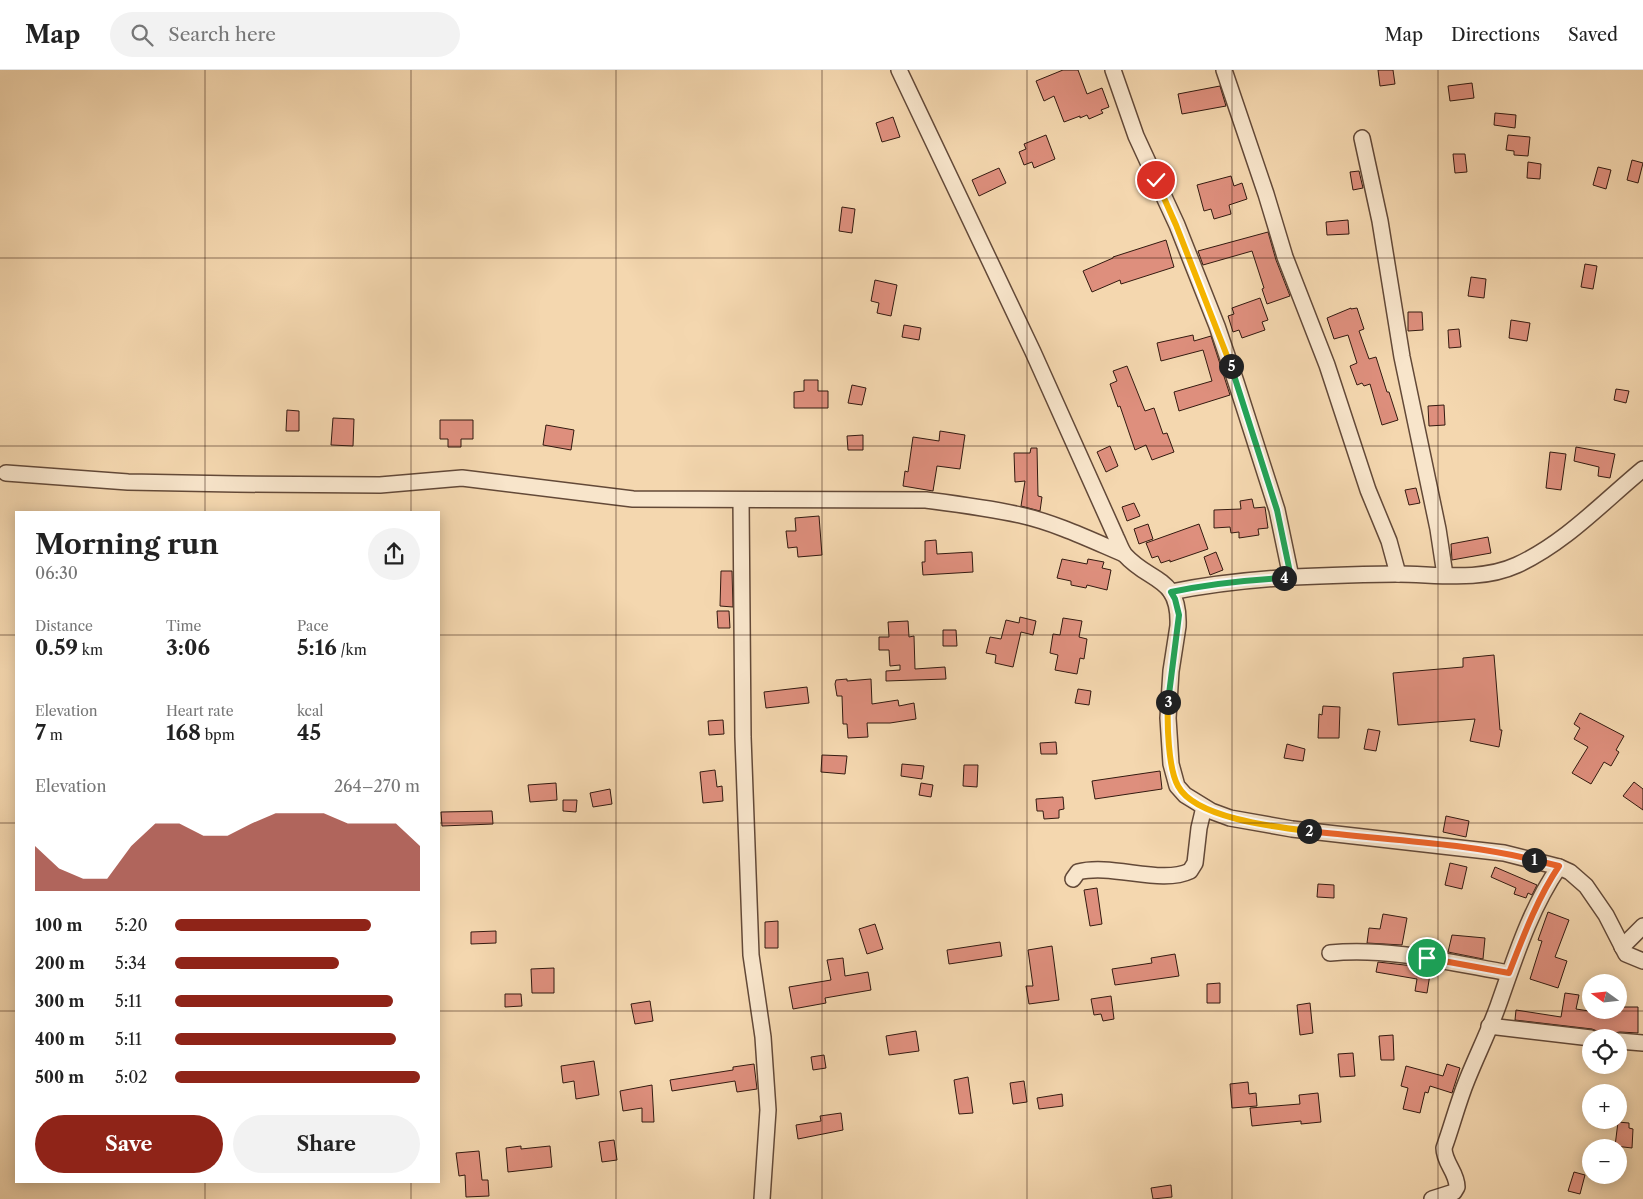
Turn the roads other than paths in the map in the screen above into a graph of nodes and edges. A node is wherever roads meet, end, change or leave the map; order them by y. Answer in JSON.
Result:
{"nodes":[{"id":1,"x":899,"y":70,"type":"edge"},
{"id":2,"x":1112,"y":70,"type":"edge"},
{"id":3,"x":1224,"y":70,"type":"edge"},
{"id":4,"x":1362,"y":138,"type":"dead end"},
{"id":5,"x":1643,"y":469,"type":"edge"},
{"id":6,"x":6,"y":473,"type":"dead end"},
{"id":7,"x":741,"y":500,"type":"junction"},
{"id":8,"x":1124,"y":554,"type":"junction"},
{"id":9,"x":1398,"y":574,"type":"junction"},
{"id":10,"x":1445,"y":575,"type":"junction"},
{"id":11,"x":1291,"y":577,"type":"junction"},
{"id":12,"x":1171,"y":592,"type":"junction"},
{"id":13,"x":1204,"y":807,"type":"junction"},
{"id":14,"x":1559,"y":866,"type":"junction"},
{"id":15,"x":1073,"y":879,"type":"dead end"},
{"id":16,"x":1643,"y":926,"type":"edge"},
{"id":17,"x":1622,"y":947,"type":"junction"},
{"id":18,"x":1330,"y":953,"type":"dead end"},
{"id":19,"x":1643,"y":961,"type":"edge"},
{"id":20,"x":1509,"y":973,"type":"junction"},
{"id":21,"x":1489,"y":1026,"type":"junction"},
{"id":22,"x":1582,"y":1037,"type":"edge"},
{"id":23,"x":1627,"y":1042,"type":"edge"},
{"id":24,"x":1643,"y":1044,"type":"edge"},
{"id":25,"x":762,"y":1199,"type":"edge"},
{"id":26,"x":1432,"y":1199,"type":"edge"}],
"edges":[{"from":1,"to":8,"type":"street"},
{"from":2,"to":11,"type":"street"},
{"from":3,"to":9,"type":"street"},
{"from":4,"to":10,"type":"street"},
{"from":5,"to":10,"type":"street"},
{"from":6,"to":7,"type":"street"},
{"from":7,"to":8,"type":"street"},
{"from":7,"to":25,"type":"street"},
{"from":8,"to":12,"type":"street"},
{"from":9,"to":10,"type":"street"},
{"from":9,"to":11,"type":"street"},
{"from":11,"to":12,"type":"street"},
{"from":12,"to":13,"type":"street"},
{"from":13,"to":14,"type":"street"},
{"from":13,"to":15,"type":"street"},
{"from":14,"to":17,"type":"street"},
{"from":14,"to":20,"type":"street"},
{"from":16,"to":17,"type":"street"},
{"from":17,"to":19,"type":"street"},
{"from":18,"to":20,"type":"street"},
{"from":20,"to":21,"type":"street"},
{"from":21,"to":22,"type":"street"},
{"from":21,"to":26,"type":"street"},
{"from":23,"to":24,"type":"street"}]}
